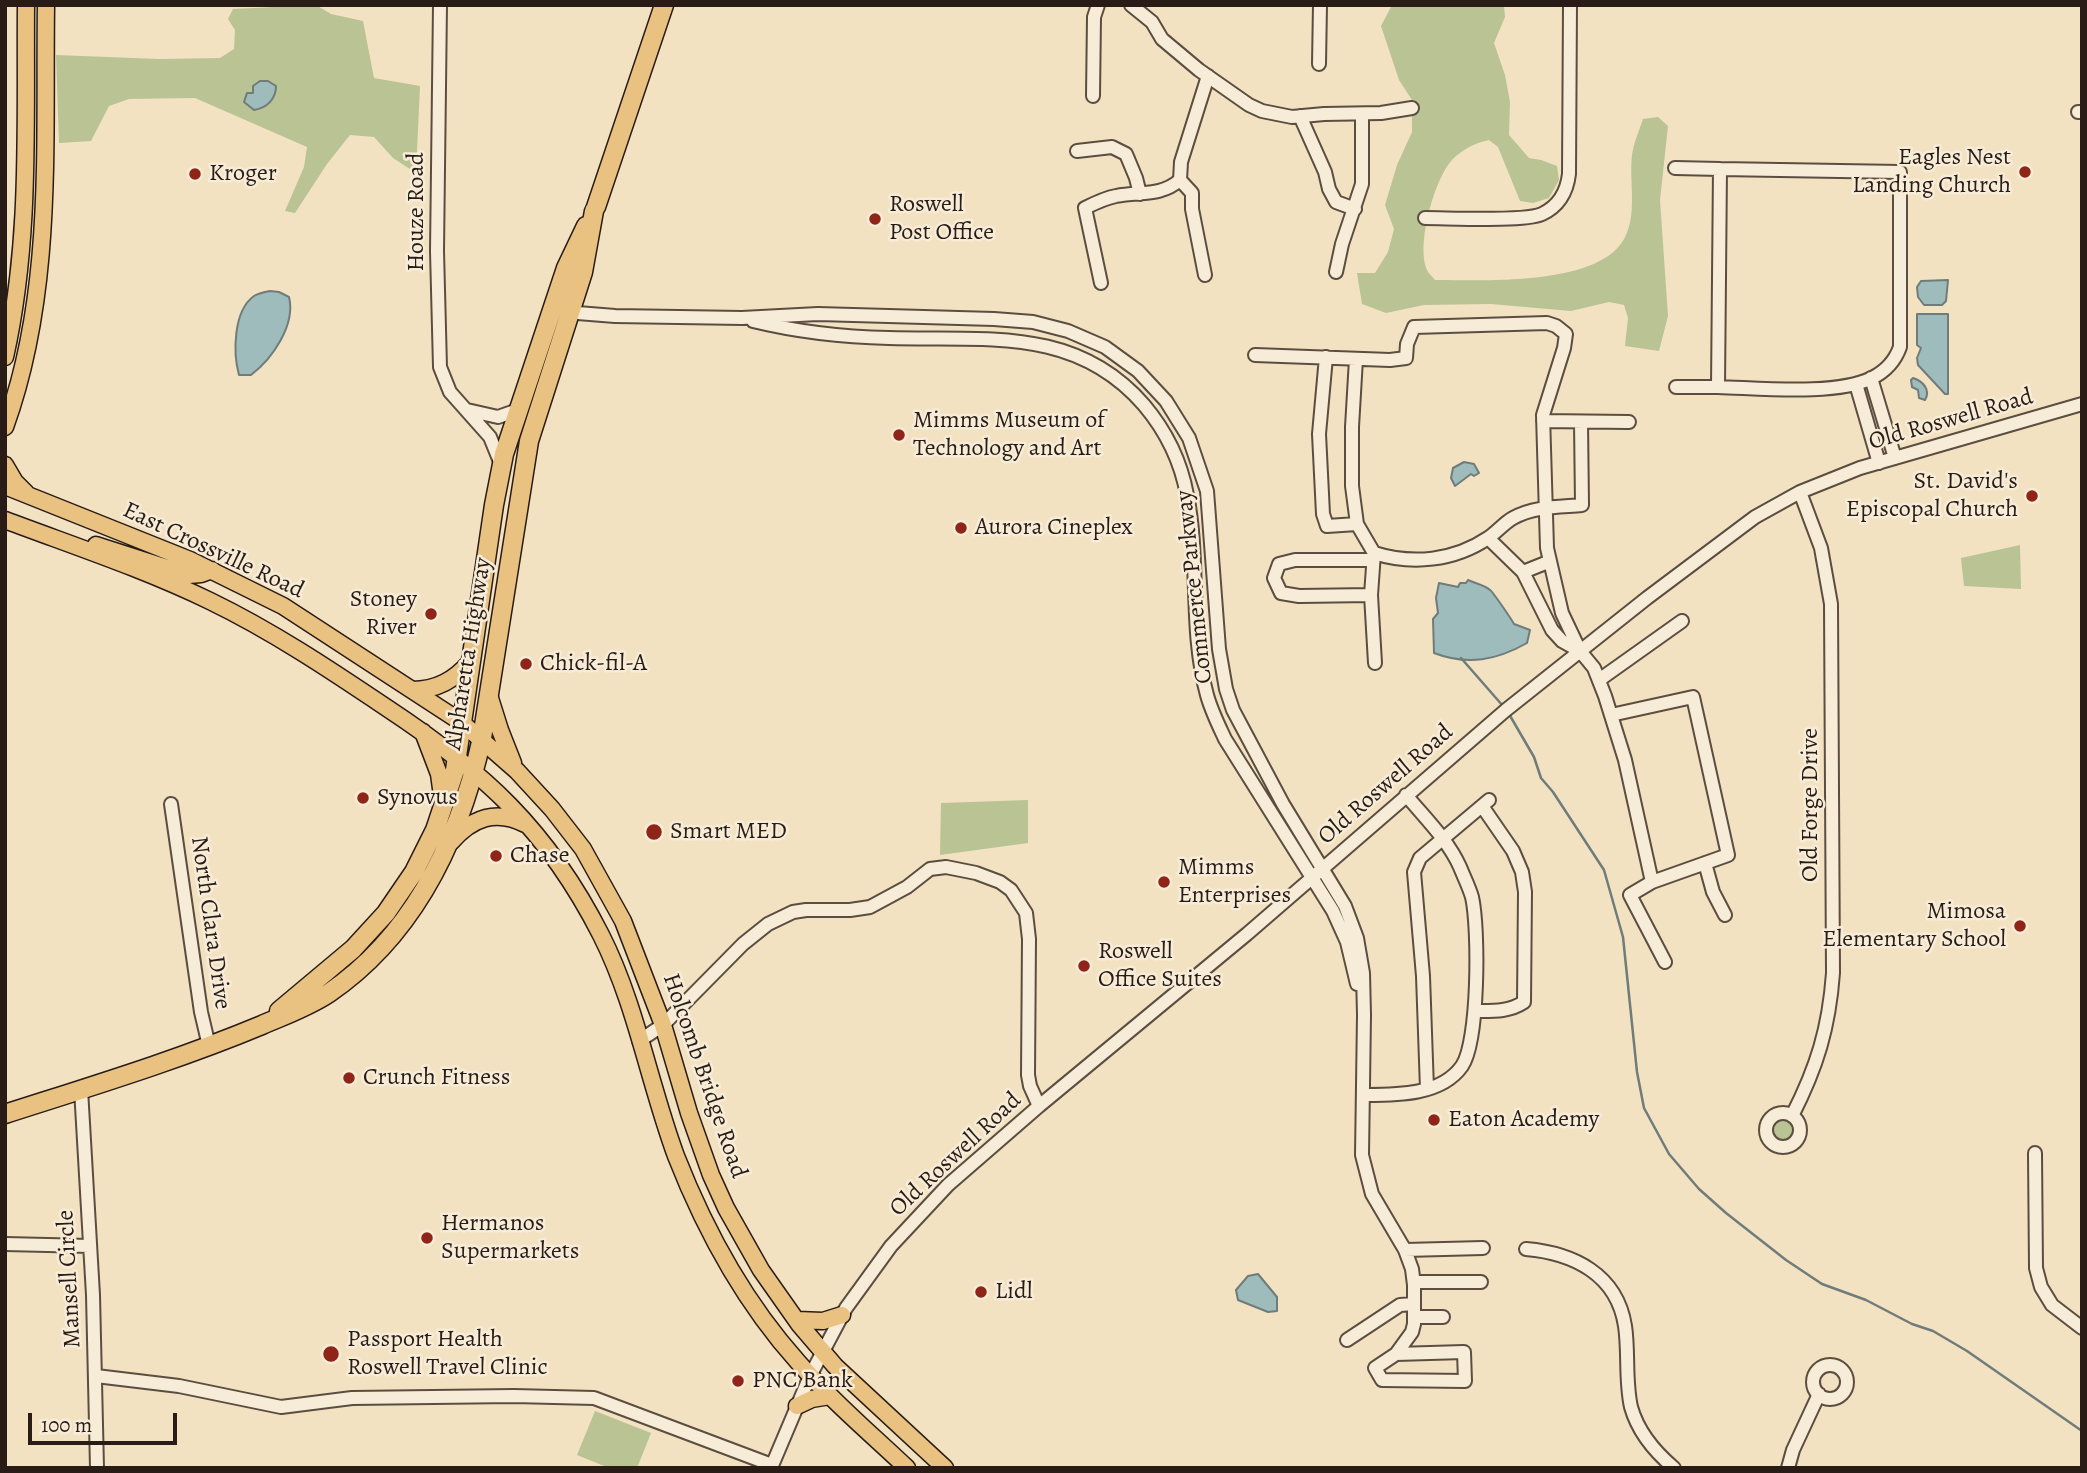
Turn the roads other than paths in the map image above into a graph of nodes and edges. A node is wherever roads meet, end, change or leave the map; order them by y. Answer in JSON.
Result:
{"nodes":[{"id":1,"x":26,"y":5,"type":"edge"},
{"id":2,"x":46,"y":5,"type":"edge"},
{"id":3,"x":440,"y":5,"type":"edge"},
{"id":4,"x":664,"y":5,"type":"edge"},
{"id":5,"x":1098,"y":5,"type":"edge"},
{"id":6,"x":1131,"y":5,"type":"edge"},
{"id":7,"x":1320,"y":5,"type":"edge"},
{"id":8,"x":1570,"y":5,"type":"edge"},
{"id":9,"x":1319,"y":64,"type":"dead end"},
{"id":10,"x":1208,"y":76,"type":"junction"},
{"id":11,"x":1093,"y":96,"type":"dead end"},
{"id":12,"x":1412,"y":108,"type":"dead end"},
{"id":13,"x":1362,"y":114,"type":"junction"},
{"id":14,"x":1300,"y":116,"type":"junction"},
{"id":15,"x":1077,"y":151,"type":"dead end"},
{"id":16,"x":1675,"y":168,"type":"dead end"},
{"id":17,"x":1720,"y":169,"type":"junction"},
{"id":18,"x":1180,"y":180,"type":"junction"},
{"id":19,"x":1140,"y":194,"type":"junction"},
{"id":20,"x":1355,"y":209,"type":"junction"},
{"id":21,"x":1425,"y":218,"type":"dead end"},
{"id":22,"x":1336,"y":272,"type":"dead end"},
{"id":23,"x":1205,"y":275,"type":"dead end"},
{"id":24,"x":1101,"y":283,"type":"dead end"},
{"id":25,"x":560,"y":312,"type":"junction"},
{"id":26,"x":742,"y":318,"type":"junction"},
{"id":27,"x":1255,"y":355,"type":"dead end"},
{"id":28,"x":5,"y":357,"type":"edge"},
{"id":29,"x":1325,"y":357,"type":"junction"},
{"id":30,"x":1356,"y":359,"type":"junction"},
{"id":31,"x":1871,"y":379,"type":"junction"},
{"id":32,"x":1856,"y":384,"type":"junction"},
{"id":33,"x":1676,"y":387,"type":"dead end"},
{"id":34,"x":1718,"y":387,"type":"junction"},
{"id":35,"x":1879,"y":404,"type":"junction"},
{"id":36,"x":2082,"y":404,"type":"edge"},
{"id":37,"x":1863,"y":409,"type":"junction"},
{"id":38,"x":467,"y":410,"type":"junction"},
{"id":39,"x":518,"y":410,"type":"junction"},
{"id":40,"x":1543,"y":421,"type":"junction"},
{"id":41,"x":1581,"y":422,"type":"junction"},
{"id":42,"x":1629,"y":422,"type":"dead end"},
{"id":43,"x":5,"y":427,"type":"edge"},
{"id":44,"x":1895,"y":458,"type":"junction"},
{"id":45,"x":1879,"y":463,"type":"junction"},
{"id":46,"x":5,"y":465,"type":"edge"},
{"id":47,"x":501,"y":465,"type":"junction"},
{"id":48,"x":5,"y":486,"type":"edge"},
{"id":49,"x":1800,"y":492,"type":"junction"},
{"id":50,"x":28,"y":495,"type":"junction"},
{"id":51,"x":1545,"y":508,"type":"junction"},
{"id":52,"x":5,"y":520,"type":"edge"},
{"id":53,"x":1357,"y":524,"type":"junction"},
{"id":54,"x":1488,"y":538,"type":"junction"},
{"id":55,"x":69,"y":543,"type":"junction"},
{"id":56,"x":1373,"y":556,"type":"junction"},
{"id":57,"x":1548,"y":562,"type":"junction"},
{"id":58,"x":212,"y":570,"type":"junction"},
{"id":59,"x":1523,"y":572,"type":"junction"},
{"id":60,"x":1371,"y":595,"type":"junction"},
{"id":61,"x":1682,"y":621,"type":"dead end"},
{"id":62,"x":1580,"y":651,"type":"junction"},
{"id":63,"x":470,"y":662,"type":"junction"},
{"id":64,"x":1375,"y":663,"type":"dead end"},
{"id":65,"x":1599,"y":680,"type":"junction"},
{"id":66,"x":412,"y":690,"type":"junction"},
{"id":67,"x":489,"y":694,"type":"junction"},
{"id":68,"x":1611,"y":715,"type":"junction"},
{"id":69,"x":461,"y":722,"type":"junction"},
{"id":70,"x":423,"y":732,"type":"junction"},
{"id":71,"x":482,"y":738,"type":"junction"},
{"id":72,"x":457,"y":756,"type":"junction"},
{"id":73,"x":475,"y":771,"type":"junction"},
{"id":74,"x":517,"y":771,"type":"junction"},
{"id":75,"x":1406,"y":795,"type":"junction"},
{"id":76,"x":171,"y":804,"type":"dead end"},
{"id":77,"x":444,"y":809,"type":"junction"},
{"id":78,"x":530,"y":827,"type":"junction"},
{"id":79,"x":1443,"y":839,"type":"junction"},
{"id":80,"x":451,"y":842,"type":"junction"},
{"id":81,"x":1705,"y":863,"type":"junction"},
{"id":82,"x":1322,"y":868,"type":"junction"},
{"id":83,"x":1311,"y":878,"type":"junction"},
{"id":84,"x":1652,"y":882,"type":"junction"},
{"id":85,"x":1725,"y":915,"type":"dead end"},
{"id":86,"x":339,"y":962,"type":"junction"},
{"id":87,"x":1665,"y":962,"type":"dead end"},
{"id":88,"x":330,"y":992,"type":"junction"},
{"id":89,"x":1475,"y":1011,"type":"junction"},
{"id":90,"x":1364,"y":1015,"type":"junction"},
{"id":91,"x":262,"y":1024,"type":"junction"},
{"id":92,"x":663,"y":1025,"type":"junction"},
{"id":93,"x":639,"y":1041,"type":"junction"},
{"id":94,"x":209,"y":1046,"type":"junction"},
{"id":95,"x":81,"y":1089,"type":"junction"},
{"id":96,"x":1427,"y":1089,"type":"junction"},
{"id":97,"x":1363,"y":1095,"type":"junction"},
{"id":98,"x":1039,"y":1106,"type":"junction"},
{"id":99,"x":5,"y":1114,"type":"edge"},
{"id":100,"x":1792,"y":1116,"type":"dead end"},
{"id":101,"x":2035,"y":1153,"type":"dead end"},
{"id":102,"x":5,"y":1244,"type":"edge"},
{"id":103,"x":90,"y":1245,"type":"junction"},
{"id":104,"x":1483,"y":1248,"type":"dead end"},
{"id":105,"x":1527,"y":1249,"type":"dead end"},
{"id":106,"x":1405,"y":1250,"type":"junction"},
{"id":107,"x":1414,"y":1282,"type":"junction"},
{"id":108,"x":1481,"y":1282,"type":"dead end"},
{"id":109,"x":1414,"y":1310,"type":"junction"},
{"id":110,"x":842,"y":1315,"type":"junction"},
{"id":111,"x":1443,"y":1317,"type":"dead end"},
{"id":112,"x":797,"y":1320,"type":"junction"},
{"id":113,"x":2082,"y":1328,"type":"edge"},
{"id":114,"x":1347,"y":1340,"type":"dead end"},
{"id":115,"x":822,"y":1351,"type":"junction"},
{"id":116,"x":1396,"y":1354,"type":"junction"},
{"id":117,"x":96,"y":1376,"type":"junction"},
{"id":118,"x":810,"y":1376,"type":"junction"},
{"id":119,"x":1819,"y":1394,"type":"dead end"},
{"id":120,"x":830,"y":1396,"type":"junction"},
{"id":121,"x":797,"y":1406,"type":"junction"},
{"id":122,"x":772,"y":1466,"type":"edge"},
{"id":123,"x":97,"y":1468,"type":"edge"},
{"id":124,"x":907,"y":1468,"type":"edge"},
{"id":125,"x":945,"y":1468,"type":"edge"},
{"id":126,"x":1674,"y":1468,"type":"edge"},
{"id":127,"x":1788,"y":1468,"type":"edge"}],
"edges":[{"from":1,"to":28,"type":"main road"},
{"from":2,"to":43,"type":"main road"},
{"from":3,"to":38,"type":"street","name":"Houze Road"},
{"from":4,"to":25,"type":"highway","name":"Alpharetta Highway"},
{"from":5,"to":11,"type":"street"},
{"from":6,"to":10,"type":"street"},
{"from":7,"to":9,"type":"street"},
{"from":8,"to":21,"type":"street"},
{"from":10,"to":14,"type":"street"},
{"from":10,"to":18,"type":"street"},
{"from":12,"to":13,"type":"street"},
{"from":13,"to":14,"type":"street"},
{"from":13,"to":20,"type":"street"},
{"from":14,"to":20,"type":"street"},
{"from":15,"to":19,"type":"street"},
{"from":16,"to":17,"type":"street"},
{"from":17,"to":31,"type":"street"},
{"from":17,"to":34,"type":"street"},
{"from":18,"to":19,"type":"street"},
{"from":18,"to":23,"type":"street"},
{"from":19,"to":24,"type":"street"},
{"from":20,"to":22,"type":"street"},
{"from":25,"to":26,"type":"street","name":"Commerce Parkway"},
{"from":25,"to":39,"type":"highway","name":"Alpharetta Highway"},
{"from":25,"to":67,"type":"highway","name":"Alpharetta Highway"},
{"from":26,"to":82,"type":"street","name":"Commerce Parkway"},
{"from":26,"to":83,"type":"street","name":"Commerce Parkway"},
{"from":27,"to":29,"type":"street"},
{"from":29,"to":30,"type":"street"},
{"from":29,"to":53,"type":"street"},
{"from":30,"to":40,"type":"street"},
{"from":30,"to":53,"type":"street"},
{"from":31,"to":32,"type":"street"},
{"from":31,"to":35,"type":"street"},
{"from":32,"to":34,"type":"street"},
{"from":32,"to":37,"type":"street"},
{"from":33,"to":34,"type":"street"},
{"from":35,"to":37,"type":"street"},
{"from":35,"to":44,"type":"street"},
{"from":36,"to":44,"type":"street","name":"Old Roswell Road"},
{"from":37,"to":45,"type":"street"},
{"from":38,"to":39,"type":"street"},
{"from":38,"to":47,"type":"street","name":"Houze Road"},
{"from":39,"to":47,"type":"highway","name":"Alpharetta Highway"},
{"from":40,"to":41,"type":"street"},
{"from":40,"to":51,"type":"street"},
{"from":41,"to":42,"type":"street"},
{"from":41,"to":51,"type":"street"},
{"from":44,"to":45,"type":"street","name":"Old Roswell Road"},
{"from":45,"to":49,"type":"street","name":"Old Roswell Road"},
{"from":46,"to":50,"type":"main road"},
{"from":47,"to":63,"type":"highway","name":"Alpharetta Highway"},
{"from":48,"to":50,"type":"main road","name":"East Crossville Road"},
{"from":49,"to":62,"type":"street","name":"Old Roswell Road"},
{"from":49,"to":100,"type":"street","name":"Old Forge Drive"},
{"from":50,"to":58,"type":"main road","name":"East Crossville Road"},
{"from":51,"to":54,"type":"street"},
{"from":51,"to":57,"type":"street"},
{"from":52,"to":55,"type":"main road","name":"East Crossville Road"},
{"from":53,"to":56,"type":"street"},
{"from":54,"to":56,"type":"street"},
{"from":54,"to":59,"type":"street"},
{"from":55,"to":58,"type":"main road"},
{"from":55,"to":70,"type":"main road","name":"East Crossville Road"},
{"from":56,"to":60,"type":"street"},
{"from":56,"to":60,"type":"street"},
{"from":57,"to":59,"type":"street"},
{"from":57,"to":62,"type":"street"},
{"from":58,"to":66,"type":"main road","name":"East Crossville Road"},
{"from":59,"to":62,"type":"street"},
{"from":60,"to":64,"type":"street"},
{"from":61,"to":65,"type":"street"},
{"from":62,"to":65,"type":"street"},
{"from":62,"to":75,"type":"street","name":"Old Roswell Road"},
{"from":63,"to":66,"type":"main road"},
{"from":63,"to":69,"type":"highway","name":"Alpharetta Highway"},
{"from":65,"to":68,"type":"street"},
{"from":66,"to":69,"type":"main road","name":"East Crossville Road"},
{"from":67,"to":71,"type":"highway","name":"Alpharetta Highway"},
{"from":67,"to":74,"type":"main road"},
{"from":68,"to":81,"type":"street"},
{"from":68,"to":84,"type":"street"},
{"from":69,"to":71,"type":"main road","name":"Holcomb Bridge Road"},
{"from":69,"to":72,"type":"highway","name":"Alpharetta Highway"},
{"from":70,"to":72,"type":"main road","name":"East Crossville Road"},
{"from":70,"to":77,"type":"main road"},
{"from":71,"to":73,"type":"highway","name":"Alpharetta Highway"},
{"from":71,"to":74,"type":"main road","name":"Holcomb Bridge Road"},
{"from":72,"to":73,"type":"main road","name":"Holcomb Bridge Road"},
{"from":72,"to":77,"type":"highway","name":"Alpharetta Highway"},
{"from":73,"to":78,"type":"main road","name":"Holcomb Bridge Road"},
{"from":73,"to":80,"type":"highway","name":"Alpharetta Highway"},
{"from":74,"to":92,"type":"main road","name":"Holcomb Bridge Road"},
{"from":75,"to":79,"type":"street"},
{"from":75,"to":82,"type":"street","name":"Old Roswell Road"},
{"from":76,"to":94,"type":"street","name":"North Clara Drive"},
{"from":77,"to":86,"type":"highway","name":"Alpharetta Highway"},
{"from":78,"to":80,"type":"main road"},
{"from":78,"to":93,"type":"main road","name":"Holcomb Bridge Road"},
{"from":79,"to":89,"type":"street"},
{"from":79,"to":89,"type":"street"},
{"from":79,"to":96,"type":"street"},
{"from":80,"to":88,"type":"highway","name":"Alpharetta Highway"},
{"from":81,"to":84,"type":"street"},
{"from":81,"to":85,"type":"street"},
{"from":82,"to":83,"type":"street","name":"Old Roswell Road"},
{"from":82,"to":90,"type":"street","name":"Commerce Parkway"},
{"from":83,"to":90,"type":"street","name":"Commerce Parkway"},
{"from":83,"to":98,"type":"street","name":"Old Roswell Road"},
{"from":84,"to":87,"type":"street"},
{"from":86,"to":88,"type":"highway"},
{"from":86,"to":91,"type":"highway","name":"Alpharetta Highway"},
{"from":88,"to":91,"type":"highway","name":"Alpharetta Highway"},
{"from":89,"to":96,"type":"street"},
{"from":90,"to":97,"type":"street"},
{"from":91,"to":94,"type":"highway","name":"Alpharetta Highway"},
{"from":92,"to":93,"type":"street"},
{"from":92,"to":98,"type":"street"},
{"from":92,"to":112,"type":"main road","name":"Holcomb Bridge Road"},
{"from":93,"to":118,"type":"main road","name":"Holcomb Bridge Road"},
{"from":94,"to":95,"type":"highway","name":"Alpharetta Highway"},
{"from":95,"to":99,"type":"highway","name":"Alpharetta Highway"},
{"from":95,"to":103,"type":"street","name":"Mansell Circle"},
{"from":96,"to":97,"type":"street"},
{"from":97,"to":106,"type":"street"},
{"from":98,"to":110,"type":"street","name":"Old Roswell Road"},
{"from":101,"to":113,"type":"street"},
{"from":102,"to":103,"type":"street"},
{"from":103,"to":117,"type":"street","name":"Mansell Circle"},
{"from":104,"to":106,"type":"street"},
{"from":105,"to":126,"type":"street"},
{"from":106,"to":107,"type":"street"},
{"from":107,"to":108,"type":"street"},
{"from":107,"to":109,"type":"street"},
{"from":109,"to":111,"type":"street"},
{"from":109,"to":114,"type":"street"},
{"from":109,"to":116,"type":"street"},
{"from":110,"to":112,"type":"main road"},
{"from":110,"to":115,"type":"street","name":"Old Roswell Road"},
{"from":112,"to":115,"type":"main road","name":"Holcomb Bridge Road"},
{"from":115,"to":118,"type":"street","name":"Old Roswell Road"},
{"from":115,"to":125,"type":"main road","name":"Holcomb Bridge Road"},
{"from":116,"to":116,"type":"street"},
{"from":117,"to":122,"type":"street"},
{"from":117,"to":123,"type":"street","name":"Mansell Circle"},
{"from":118,"to":120,"type":"main road","name":"Holcomb Bridge Road"},
{"from":118,"to":121,"type":"street","name":"Old Roswell Road"},
{"from":119,"to":127,"type":"street"},
{"from":120,"to":121,"type":"main road"},
{"from":120,"to":124,"type":"main road","name":"Holcomb Bridge Road"},
{"from":121,"to":122,"type":"street","name":"Old Roswell Road"}]}
